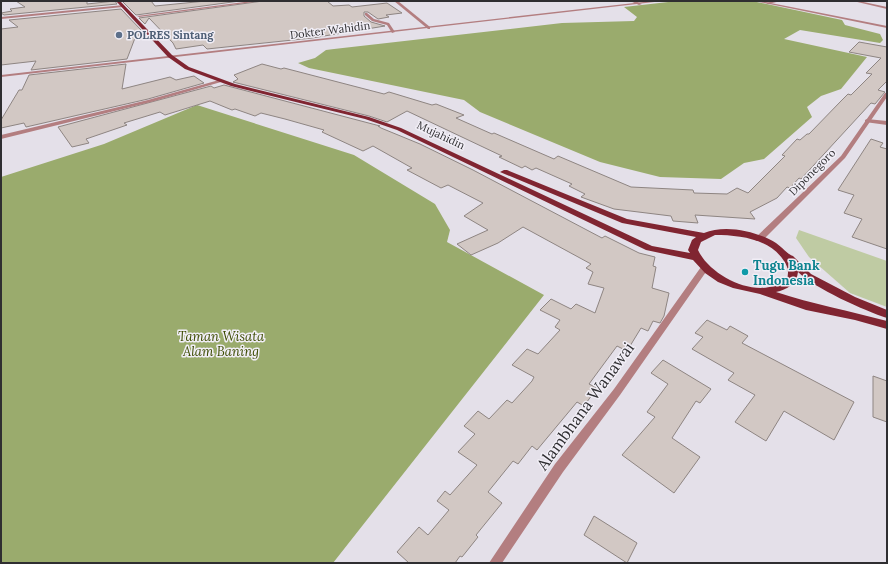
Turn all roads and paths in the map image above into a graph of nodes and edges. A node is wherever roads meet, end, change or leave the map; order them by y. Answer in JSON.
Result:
{"nodes":[{"id":1,"x":118,"y":1,"type":"edge"},
{"id":2,"x":215,"y":1,"type":"edge"},
{"id":3,"x":260,"y":1,"type":"edge"},
{"id":4,"x":396,"y":1,"type":"edge"},
{"id":5,"x":632,"y":1,"type":"edge"},
{"id":6,"x":661,"y":1,"type":"edge"},
{"id":7,"x":756,"y":1,"type":"edge"},
{"id":8,"x":779,"y":1,"type":"edge"},
{"id":9,"x":855,"y":1,"type":"edge"},
{"id":10,"x":124,"y":3,"type":"edge"},
{"id":11,"x":640,"y":4,"type":"junction"},
{"id":12,"x":768,"y":4,"type":"junction"},
{"id":13,"x":220,"y":6,"type":"junction"},
{"id":14,"x":887,"y":8,"type":"edge"},
{"id":15,"x":366,"y":14,"type":"dead end"},
{"id":16,"x":139,"y":16,"type":"junction"},
{"id":17,"x":1,"y":18,"type":"edge"},
{"id":18,"x":887,"y":27,"type":"edge"},
{"id":19,"x":429,"y":28,"type":"junction"},
{"id":20,"x":392,"y":32,"type":"junction"},
{"id":21,"x":174,"y":55,"type":"junction"},
{"id":22,"x":1,"y":76,"type":"edge"},
{"id":23,"x":219,"y":80,"type":"junction"},
{"id":24,"x":887,"y":94,"type":"edge"},
{"id":25,"x":867,"y":121,"type":"junction"},
{"id":26,"x":887,"y":123,"type":"edge"},
{"id":27,"x":1,"y":137,"type":"edge"},
{"id":28,"x":703,"y":236,"type":"junction"},
{"id":29,"x":759,"y":238,"type":"junction"},
{"id":30,"x":786,"y":254,"type":"junction"},
{"id":31,"x":694,"y":257,"type":"junction"},
{"id":32,"x":704,"y":269,"type":"junction"},
{"id":33,"x":759,"y":290,"type":"junction"},
{"id":34,"x":887,"y":314,"type":"edge"},
{"id":35,"x":887,"y":325,"type":"edge"},
{"id":36,"x":495,"y":563,"type":"edge"}],
"edges":[{"from":1,"to":10,"type":"main road"},
{"from":2,"to":13,"type":"street"},
{"from":3,"to":13,"type":"street"},
{"from":4,"to":19,"type":"street"},
{"from":5,"to":11,"type":"street"},
{"from":6,"to":11,"type":"street","name":"Dokter Wahidin"},
{"from":7,"to":12,"type":"street"},
{"from":8,"to":12,"type":"street"},
{"from":9,"to":14,"type":"street"},
{"from":10,"to":16,"type":"main road"},
{"from":10,"to":17,"type":"street"},
{"from":10,"to":21,"type":"main road"},
{"from":11,"to":19,"type":"street","name":"Dokter Wahidin"},
{"from":12,"to":18,"type":"street"},
{"from":13,"to":16,"type":"street"},
{"from":15,"to":20,"type":"street"},
{"from":16,"to":21,"type":"main road"},
{"from":19,"to":20,"type":"street","name":"Dokter Wahidin"},
{"from":20,"to":21,"type":"street","name":"Dokter Wahidin"},
{"from":21,"to":22,"type":"street","name":"Dokter Wahidin"},
{"from":21,"to":23,"type":"main road","name":"Mujahidin"},
{"from":21,"to":28,"type":"main road","name":"Mujahidin"},
{"from":23,"to":27,"type":"street"},
{"from":23,"to":31,"type":"main road","name":"Mujahidin"},
{"from":24,"to":25,"type":"street","name":"Diponegoro"},
{"from":25,"to":26,"type":"street"},
{"from":25,"to":29,"type":"street","name":"Diponegoro"},
{"from":28,"to":29,"type":"main road"},
{"from":28,"to":31,"type":"main road"},
{"from":29,"to":30,"type":"main road"},
{"from":30,"to":33,"type":"main road"},
{"from":30,"to":34,"type":"main road"},
{"from":31,"to":32,"type":"main road"},
{"from":32,"to":33,"type":"main road"},
{"from":32,"to":36,"type":"street","name":"Alambhana Wanawai"},
{"from":33,"to":35,"type":"main road"}]}
